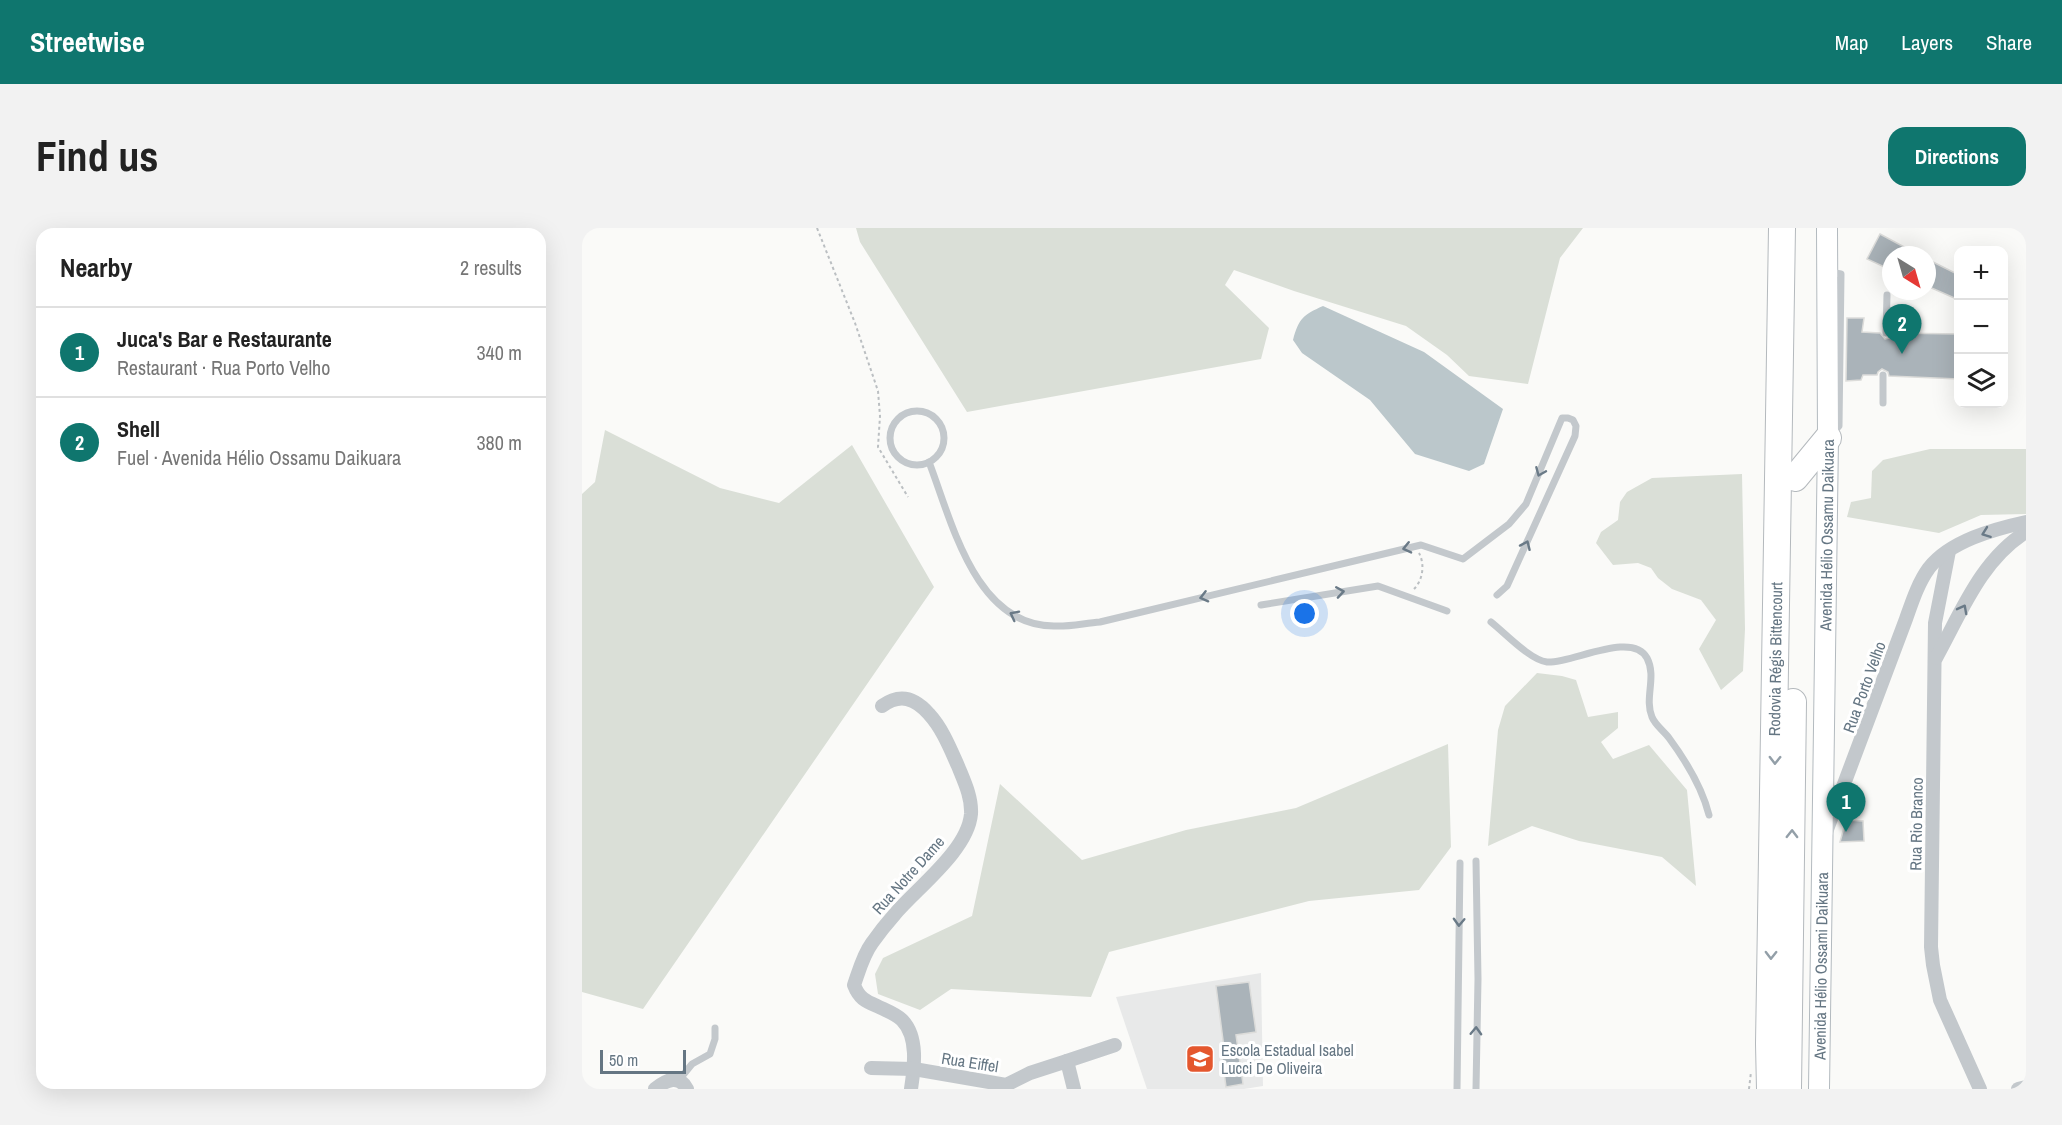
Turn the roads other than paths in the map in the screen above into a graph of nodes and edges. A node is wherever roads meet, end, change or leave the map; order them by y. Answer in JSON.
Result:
{"nodes":[{"id":1,"x":1782,"y":228,"type":"edge"},
{"id":2,"x":1798,"y":228,"type":"edge"},
{"id":3,"x":1827,"y":228,"type":"edge"},
{"id":4,"x":1887,"y":300,"type":"edge"},
{"id":5,"x":1886,"y":333,"type":"dead end"},
{"id":6,"x":1883,"y":375,"type":"dead end"},
{"id":7,"x":1883,"y":403,"type":"dead end"},
{"id":8,"x":1834,"y":432,"type":"junction"},
{"id":9,"x":929,"y":462,"type":"junction"},
{"id":10,"x":1795,"y":478,"type":"junction"},
{"id":11,"x":2026,"y":522,"type":"edge"},
{"id":12,"x":2026,"y":532,"type":"edge"},
{"id":13,"x":1949,"y":551,"type":"junction"},
{"id":14,"x":1497,"y":595,"type":"dead end"},
{"id":15,"x":1262,"y":604,"type":"dead end"},
{"id":16,"x":1447,"y":611,"type":"dead end"},
{"id":17,"x":1491,"y":622,"type":"dead end"},
{"id":18,"x":1935,"y":660,"type":"junction"},
{"id":19,"x":882,"y":706,"type":"dead end"},
{"id":20,"x":1709,"y":815,"type":"dead end"},
{"id":21,"x":1822,"y":842,"type":"junction"},
{"id":22,"x":1476,"y":861,"type":"dead end"},
{"id":23,"x":1460,"y":863,"type":"dead end"},
{"id":24,"x":715,"y":1028,"type":"dead end"},
{"id":25,"x":1115,"y":1046,"type":"dead end"},
{"id":26,"x":1067,"y":1061,"type":"junction"},
{"id":27,"x":871,"y":1068,"type":"dead end"},
{"id":28,"x":914,"y":1069,"type":"junction"},
{"id":29,"x":1762,"y":1081,"type":"edge"},
{"id":30,"x":683,"y":1084,"type":"edge"},
{"id":31,"x":1006,"y":1087,"type":"edge"},
{"id":32,"x":2026,"y":1087,"type":"edge"},
{"id":33,"x":655,"y":1089,"type":"edge"},
{"id":34,"x":911,"y":1089,"type":"edge"},
{"id":35,"x":1074,"y":1089,"type":"edge"},
{"id":36,"x":1457,"y":1089,"type":"edge"},
{"id":37,"x":1476,"y":1089,"type":"edge"},
{"id":38,"x":1788,"y":1089,"type":"edge"},
{"id":39,"x":1819,"y":1089,"type":"edge"},
{"id":40,"x":1980,"y":1089,"type":"edge"},
{"id":41,"x":2018,"y":1089,"type":"edge"}],
"edges":[{"from":1,"to":29,"type":"highway","name":"Rodovia Régis Bittencourt","one_way":true},
{"from":2,"to":10,"type":"highway","name":"Rodovia Régis Bittencourt"},
{"from":3,"to":8,"type":"street","name":"Avenida Hélio Ossamu Daikuara"},
{"from":4,"to":5,"type":"lane"},
{"from":6,"to":7,"type":"lane"},
{"from":8,"to":10,"type":"highway"},
{"from":8,"to":21,"type":"street","name":"Avenida Hélio Ossamu Daikuara"},
{"from":9,"to":9,"type":"lane"},
{"from":14,"to":9,"type":"lane","one_way":true},
{"from":38,"to":10,"type":"highway","name":"Rodovia Régis Bittencourt","one_way":true},
{"from":11,"to":13,"type":"street","name":"Rua Porto Velho","one_way":true},
{"from":18,"to":12,"type":"street","one_way":true},
{"from":13,"to":18,"type":"street","name":"Rua Rio Branco"},
{"from":13,"to":21,"type":"street","name":"Rua Porto Velho"},
{"from":15,"to":16,"type":"lane","one_way":true},
{"from":17,"to":20,"type":"lane"},
{"from":18,"to":40,"type":"street","name":"Rua Rio Branco"},
{"from":19,"to":28,"type":"street","name":"Rua Notre Dame"},
{"from":21,"to":39,"type":"street","name":"Avenida Hélio Ossami Daikuara"},
{"from":37,"to":22,"type":"lane","one_way":true},
{"from":23,"to":36,"type":"lane","one_way":true},
{"from":24,"to":30,"type":"lane"},
{"from":25,"to":26,"type":"street","name":"Rua Eiffel"},
{"from":26,"to":31,"type":"street","name":"Rua Eiffel"},
{"from":26,"to":35,"type":"street"},
{"from":27,"to":28,"type":"street","name":"Rua Eiffel"},
{"from":28,"to":31,"type":"street","name":"Rua Eiffel"},
{"from":28,"to":34,"type":"street","name":"Rua Notre Dame"},
{"from":30,"to":33,"type":"street"},
{"from":32,"to":41,"type":"street"}]}
